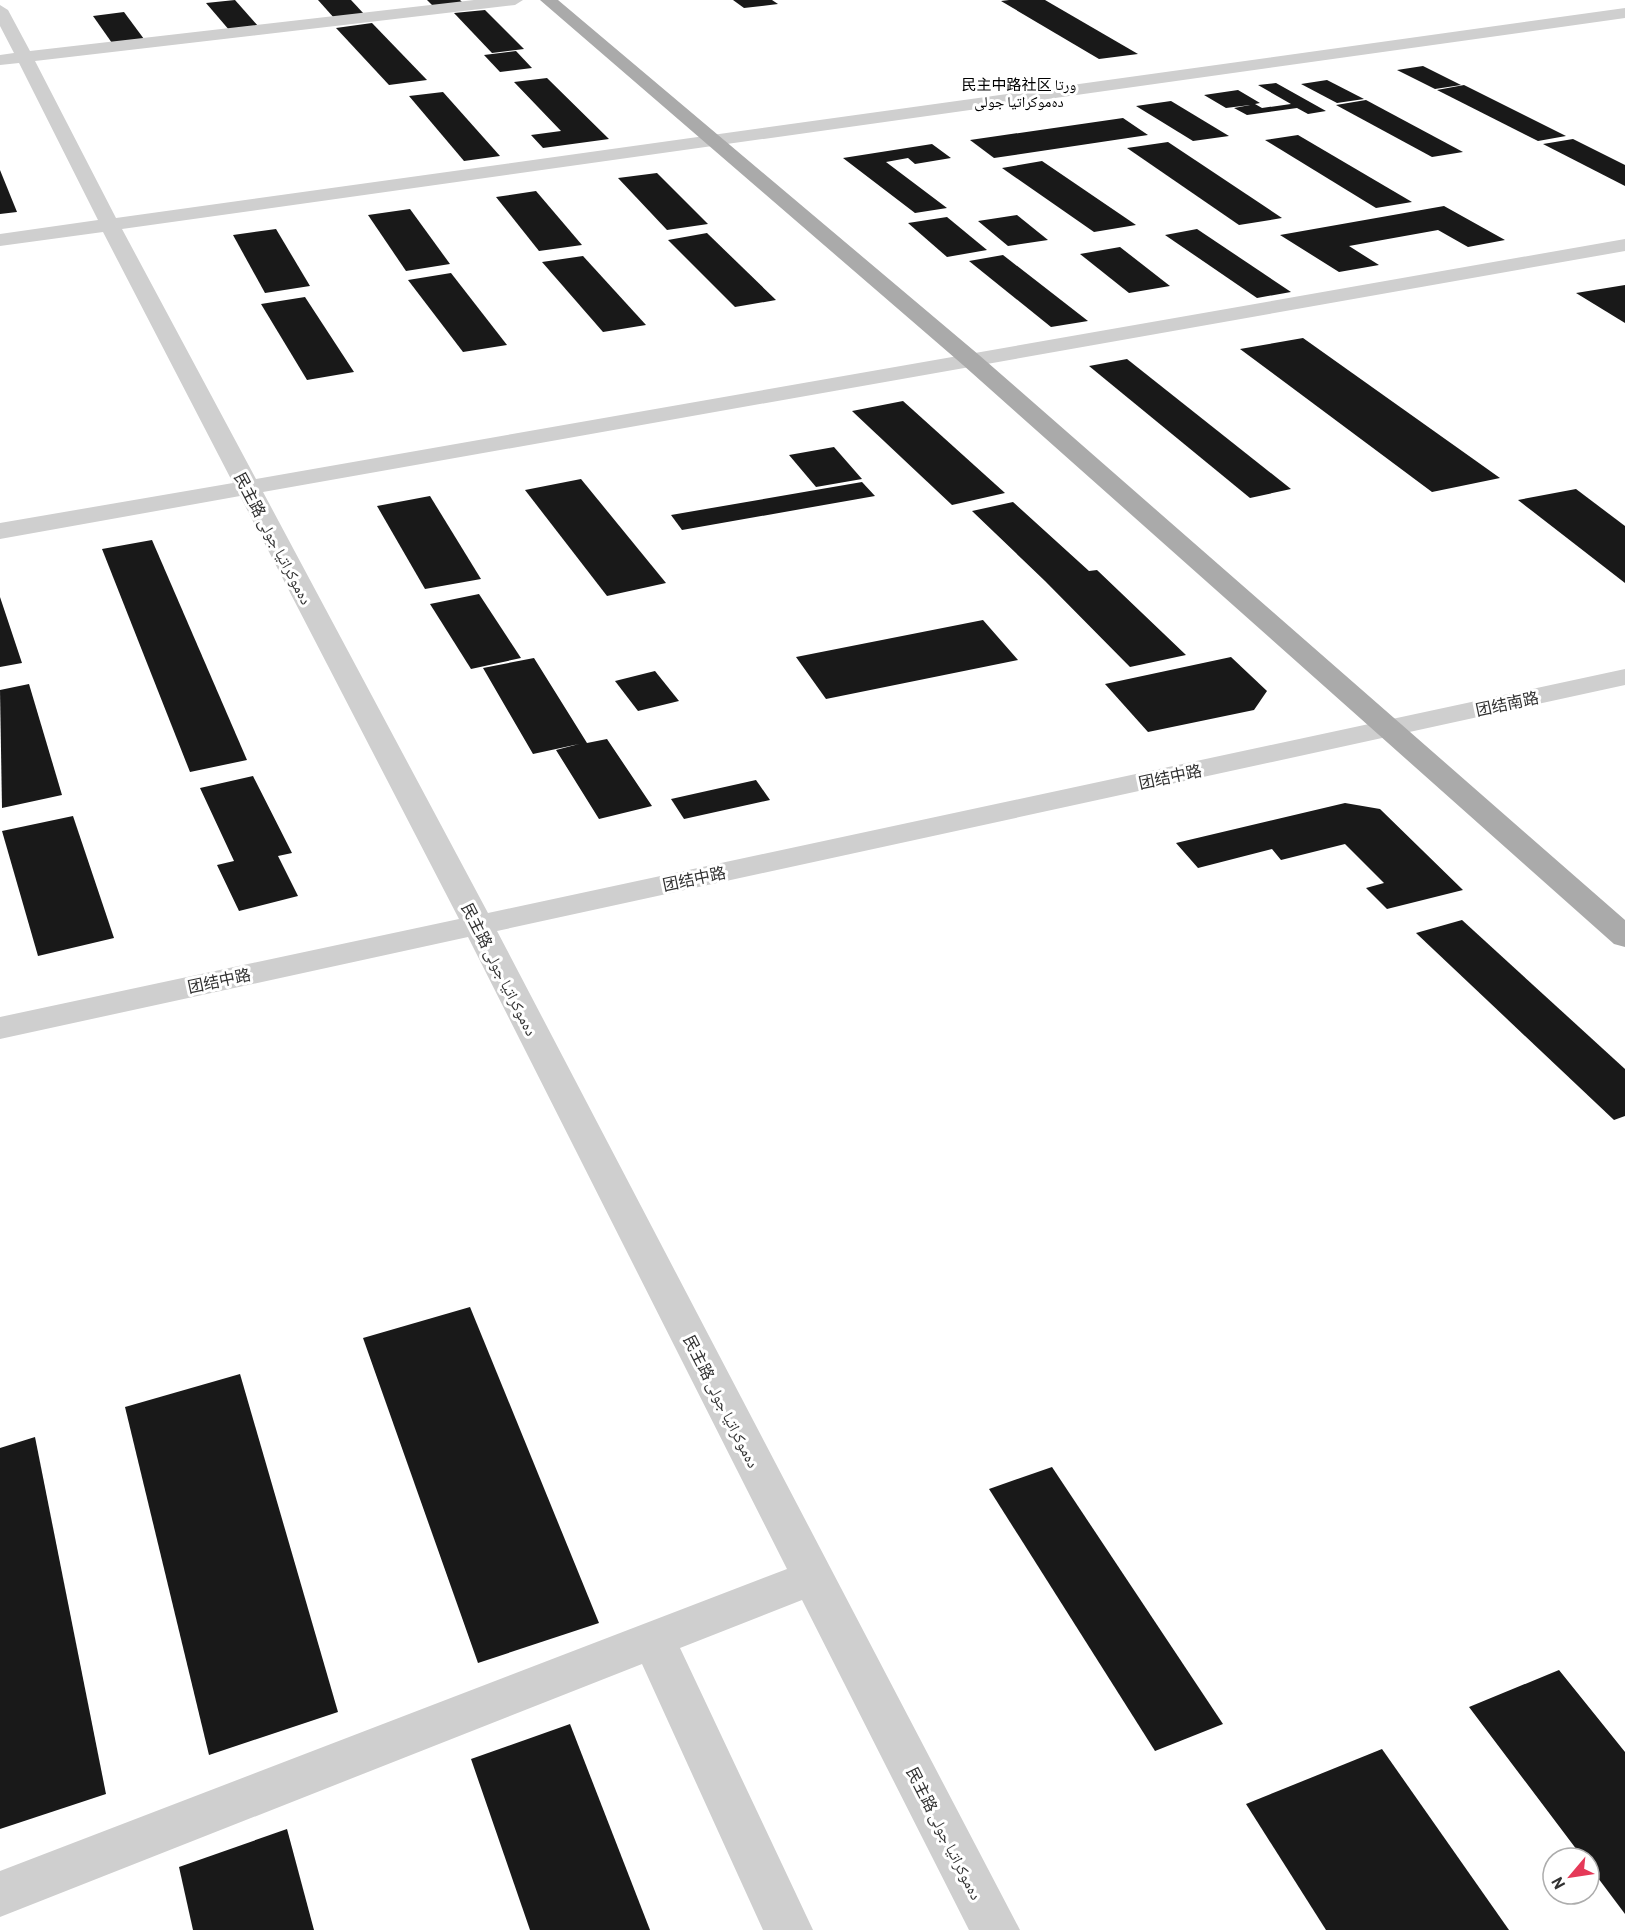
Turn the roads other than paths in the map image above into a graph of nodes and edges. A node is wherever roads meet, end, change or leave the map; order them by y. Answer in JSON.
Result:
{"nodes":[{"id":1,"x":514,"y":0,"type":"edge"},
{"id":2,"x":548,"y":0,"type":"edge"},
{"id":3,"x":0,"y":10,"type":"edge"},
{"id":4,"x":1625,"y":13,"type":"edge"},
{"id":5,"x":13,"y":59,"type":"edge"},
{"id":6,"x":712,"y":141,"type":"junction"},
{"id":7,"x":110,"y":225,"type":"junction"},
{"id":8,"x":0,"y":240,"type":"edge"},
{"id":9,"x":1625,"y":245,"type":"edge"},
{"id":10,"x":971,"y":360,"type":"junction"},
{"id":11,"x":248,"y":487,"type":"junction"},
{"id":12,"x":0,"y":531,"type":"edge"},
{"id":13,"x":1625,"y":676,"type":"edge"},
{"id":14,"x":1389,"y":729,"type":"junction"},
{"id":15,"x":477,"y":925,"type":"junction"},
{"id":16,"x":1625,"y":937,"type":"edge"},
{"id":17,"x":0,"y":1028,"type":"edge"},
{"id":18,"x":813,"y":1577,"type":"junction"},
{"id":19,"x":653,"y":1639,"type":"junction"},
{"id":20,"x":0,"y":1894,"type":"edge"},
{"id":21,"x":788,"y":1930,"type":"edge"},
{"id":22,"x":995,"y":1930,"type":"edge"}],
"edges":[{"from":1,"to":5,"type":"street"},
{"from":2,"to":6,"type":"main road"},
{"from":3,"to":5,"type":"street","name":"民主路 دەموكراتيا جولى"},
{"from":4,"to":6,"type":"street"},
{"from":5,"to":7,"type":"street","name":"民主路 دەموكراتيا جولى"},
{"from":6,"to":7,"type":"street"},
{"from":6,"to":10,"type":"main road"},
{"from":7,"to":8,"type":"street"},
{"from":7,"to":11,"type":"street","name":"民主路 دەموكراتيا جولى"},
{"from":9,"to":10,"type":"street"},
{"from":10,"to":11,"type":"street"},
{"from":10,"to":14,"type":"main road"},
{"from":11,"to":12,"type":"street"},
{"from":11,"to":15,"type":"street","name":"民主路 دەموكراتيا جولى"},
{"from":13,"to":14,"type":"street","name":"团结南路"},
{"from":14,"to":15,"type":"street","name":"团结中路"},
{"from":14,"to":16,"type":"main road"},
{"from":15,"to":17,"type":"street","name":"团结中路"},
{"from":15,"to":18,"type":"street","name":"民主路 دەموكراتيا جولى"},
{"from":18,"to":19,"type":"street"},
{"from":18,"to":22,"type":"street","name":"民主路 دەموكراتيا جولى"},
{"from":19,"to":20,"type":"street"},
{"from":19,"to":21,"type":"street"}]}
